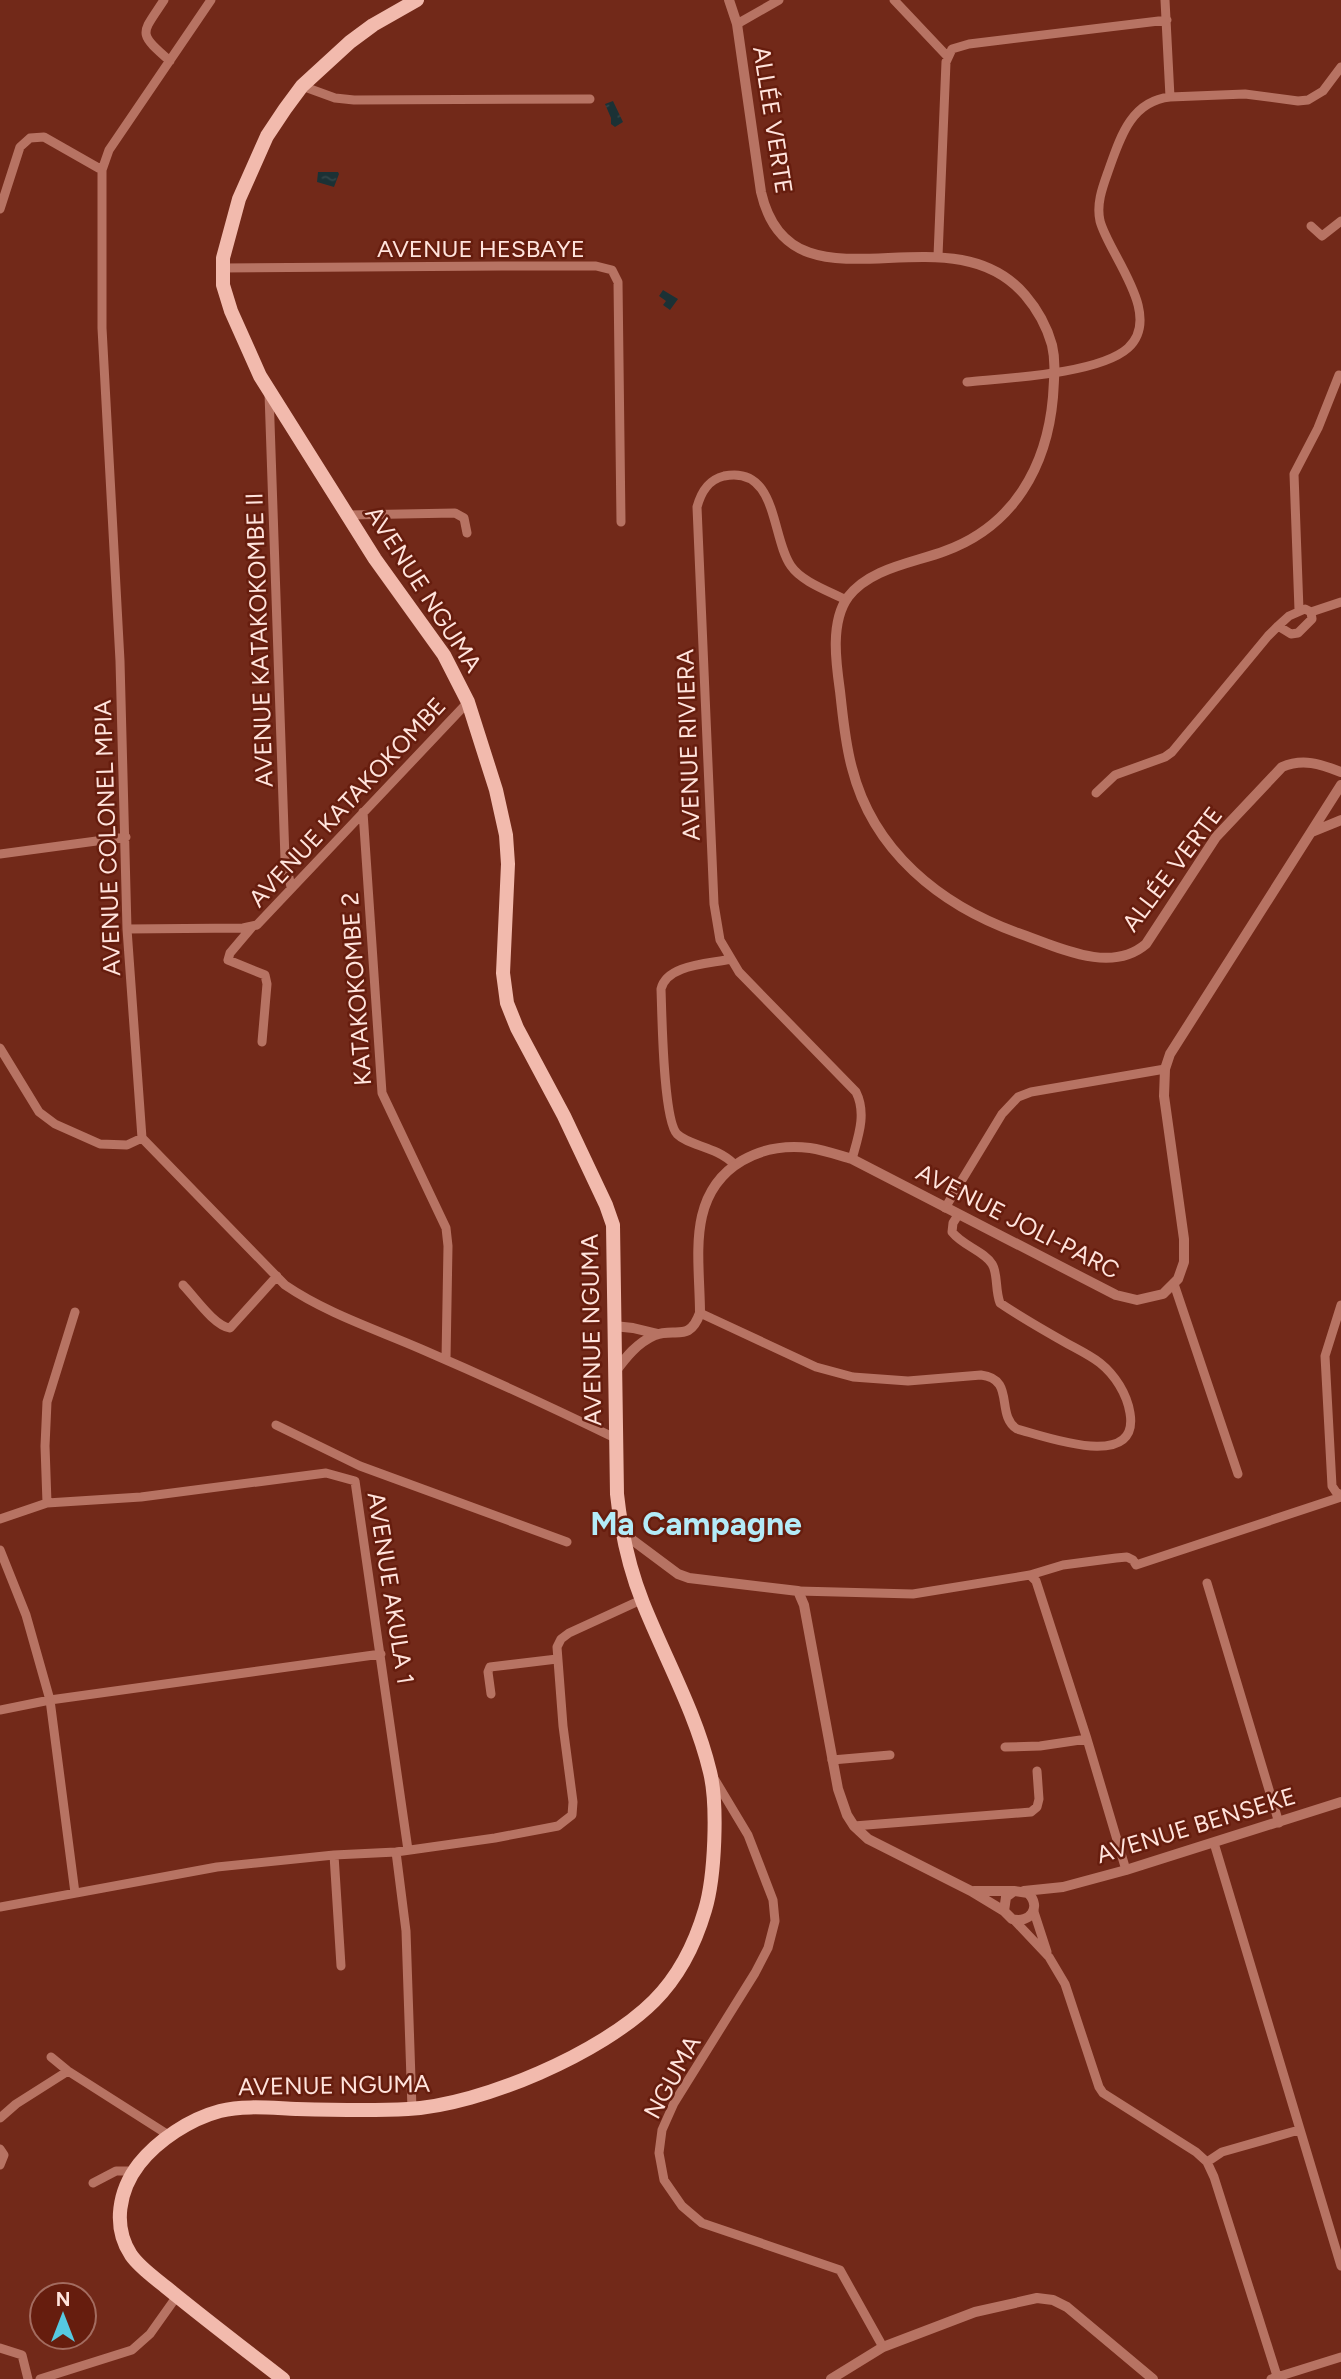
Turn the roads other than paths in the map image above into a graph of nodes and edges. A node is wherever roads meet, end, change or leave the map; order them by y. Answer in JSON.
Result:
{"nodes":[{"id":1,"x":163,"y":0,"type":"edge"},
{"id":2,"x":211,"y":0,"type":"edge"},
{"id":3,"x":417,"y":0,"type":"edge"},
{"id":4,"x":729,"y":0,"type":"edge"},
{"id":5,"x":779,"y":0,"type":"edge"},
{"id":6,"x":894,"y":0,"type":"edge"},
{"id":7,"x":1165,"y":0,"type":"edge"},
{"id":8,"x":1167,"y":20,"type":"junction"},
{"id":9,"x":737,"y":24,"type":"junction"},
{"id":10,"x":947,"y":56,"type":"junction"},
{"id":11,"x":170,"y":61,"type":"junction"},
{"id":12,"x":1341,"y":67,"type":"edge"},
{"id":13,"x":302,"y":86,"type":"junction"},
{"id":14,"x":1170,"y":97,"type":"junction"},
{"id":15,"x":590,"y":99,"type":"dead end"},
{"id":16,"x":102,"y":170,"type":"junction"},
{"id":17,"x":0,"y":209,"type":"edge"},
{"id":18,"x":1341,"y":221,"type":"edge"},
{"id":19,"x":1311,"y":226,"type":"dead end"},
{"id":20,"x":938,"y":256,"type":"junction"},
{"id":21,"x":222,"y":268,"type":"junction"},
{"id":22,"x":1055,"y":372,"type":"junction"},
{"id":23,"x":1339,"y":375,"type":"dead end"},
{"id":24,"x":967,"y":382,"type":"dead end"},
{"id":25,"x":269,"y":391,"type":"junction"},
{"id":26,"x":348,"y":515,"type":"junction"},
{"id":27,"x":621,"y":522,"type":"dead end"},
{"id":28,"x":467,"y":533,"type":"dead end"},
{"id":29,"x":846,"y":600,"type":"junction"},
{"id":30,"x":1341,"y":602,"type":"edge"},
{"id":31,"x":1299,"y":610,"type":"junction"},
{"id":32,"x":1311,"y":612,"type":"junction"},
{"id":33,"x":1278,"y":626,"type":"junction"},
{"id":34,"x":467,"y":702,"type":"junction"},
{"id":35,"x":1341,"y":772,"type":"edge"},
{"id":36,"x":1340,"y":785,"type":"edge"},
{"id":37,"x":1096,"y":793,"type":"dead end"},
{"id":38,"x":363,"y":812,"type":"junction"},
{"id":39,"x":1341,"y":820,"type":"edge"},
{"id":40,"x":1312,"y":832,"type":"junction"},
{"id":41,"x":126,"y":837,"type":"junction"},
{"id":42,"x":0,"y":854,"type":"edge"},
{"id":43,"x":291,"y":887,"type":"junction"},
{"id":44,"x":252,"y":927,"type":"junction"},
{"id":45,"x":127,"y":929,"type":"junction"},
{"id":46,"x":731,"y":959,"type":"junction"},
{"id":47,"x":262,"y":1042,"type":"dead end"},
{"id":48,"x":0,"y":1048,"type":"edge"},
{"id":49,"x":1165,"y":1069,"type":"junction"},
{"id":50,"x":142,"y":1138,"type":"junction"},
{"id":51,"x":852,"y":1159,"type":"junction"},
{"id":52,"x":734,"y":1164,"type":"junction"},
{"id":53,"x":945,"y":1208,"type":"junction"},
{"id":54,"x":958,"y":1215,"type":"junction"},
{"id":55,"x":277,"y":1276,"type":"junction"},
{"id":56,"x":1174,"y":1284,"type":"junction"},
{"id":57,"x":183,"y":1285,"type":"dead end"},
{"id":58,"x":1341,"y":1305,"type":"edge"},
{"id":59,"x":75,"y":1312,"type":"dead end"},
{"id":60,"x":700,"y":1313,"type":"junction"},
{"id":61,"x":614,"y":1326,"type":"junction"},
{"id":62,"x":657,"y":1334,"type":"junction"},
{"id":63,"x":446,"y":1360,"type":"junction"},
{"id":64,"x":615,"y":1373,"type":"junction"},
{"id":65,"x":276,"y":1425,"type":"dead end"},
{"id":66,"x":615,"y":1438,"type":"junction"},
{"id":67,"x":360,"y":1466,"type":"junction"},
{"id":68,"x":1238,"y":1474,"type":"dead end"},
{"id":69,"x":355,"y":1481,"type":"junction"},
{"id":70,"x":1339,"y":1495,"type":"edge"},
{"id":71,"x":47,"y":1503,"type":"junction"},
{"id":72,"x":0,"y":1519,"type":"edge"},
{"id":73,"x":623,"y":1533,"type":"junction"},
{"id":74,"x":567,"y":1542,"type":"dead end"},
{"id":75,"x":0,"y":1550,"type":"edge"},
{"id":76,"x":1025,"y":1575,"type":"junction"},
{"id":77,"x":1207,"y":1583,"type":"dead end"},
{"id":78,"x":798,"y":1591,"type":"junction"},
{"id":79,"x":641,"y":1600,"type":"junction"},
{"id":80,"x":381,"y":1654,"type":"junction"},
{"id":81,"x":557,"y":1659,"type":"junction"},
{"id":82,"x":491,"y":1695,"type":"dead end"},
{"id":83,"x":50,"y":1700,"type":"junction"},
{"id":84,"x":0,"y":1710,"type":"edge"},
{"id":85,"x":1087,"y":1739,"type":"junction"},
{"id":86,"x":1005,"y":1747,"type":"dead end"},
{"id":87,"x":890,"y":1755,"type":"dead end"},
{"id":88,"x":832,"y":1760,"type":"junction"},
{"id":89,"x":1037,"y":1771,"type":"dead end"},
{"id":90,"x":710,"y":1773,"type":"junction"},
{"id":91,"x":1341,"y":1802,"type":"edge"},
{"id":92,"x":1279,"y":1823,"type":"junction"},
{"id":93,"x":854,"y":1826,"type":"junction"},
{"id":94,"x":1214,"y":1843,"type":"junction"},
{"id":95,"x":408,"y":1850,"type":"junction"},
{"id":96,"x":396,"y":1852,"type":"junction"},
{"id":97,"x":334,"y":1855,"type":"junction"},
{"id":98,"x":1126,"y":1870,"type":"junction"},
{"id":99,"x":1063,"y":1887,"type":"junction"},
{"id":100,"x":971,"y":1891,"type":"junction"},
{"id":101,"x":1019,"y":1891,"type":"junction"},
{"id":102,"x":75,"y":1893,"type":"junction"},
{"id":103,"x":1035,"y":1907,"type":"junction"},
{"id":104,"x":0,"y":1908,"type":"edge"},
{"id":105,"x":1004,"y":1910,"type":"junction"},
{"id":106,"x":1015,"y":1921,"type":"junction"},
{"id":107,"x":1049,"y":1957,"type":"junction"},
{"id":108,"x":341,"y":1966,"type":"dead end"},
{"id":109,"x":51,"y":2057,"type":"dead end"},
{"id":110,"x":68,"y":2071,"type":"junction"},
{"id":111,"x":411,"y":2109,"type":"junction"},
{"id":112,"x":0,"y":2118,"type":"edge"},
{"id":113,"x":1299,"y":2130,"type":"junction"},
{"id":114,"x":170,"y":2136,"type":"junction"},
{"id":115,"x":0,"y":2149,"type":"edge"},
{"id":116,"x":1207,"y":2162,"type":"junction"},
{"id":117,"x":0,"y":2165,"type":"edge"},
{"id":118,"x":134,"y":2171,"type":"junction"},
{"id":119,"x":93,"y":2183,"type":"dead end"},
{"id":120,"x":1341,"y":2266,"type":"edge"},
{"id":121,"x":177,"y":2296,"type":"junction"},
{"id":122,"x":883,"y":2347,"type":"junction"},
{"id":123,"x":0,"y":2348,"type":"edge"},
{"id":124,"x":1341,"y":2357,"type":"edge"},
{"id":125,"x":1275,"y":2378,"type":"edge"},
{"id":126,"x":29,"y":2379,"type":"edge"},
{"id":127,"x":40,"y":2379,"type":"edge"},
{"id":128,"x":283,"y":2379,"type":"edge"},
{"id":129,"x":831,"y":2379,"type":"edge"},
{"id":130,"x":1153,"y":2379,"type":"edge"}],
"edges":[{"from":1,"to":11,"type":"street"},
{"from":2,"to":11,"type":"street","name":"AVENUE COLONEL MPIA"},
{"from":3,"to":13,"type":"main road","name":"AVENUE NGUMA"},
{"from":4,"to":9,"type":"street","name":"ALLÉE VERTE"},
{"from":5,"to":9,"type":"street"},
{"from":6,"to":10,"type":"street"},
{"from":7,"to":8,"type":"street"},
{"from":8,"to":10,"type":"street"},
{"from":8,"to":14,"type":"street"},
{"from":9,"to":20,"type":"street","name":"ALLÉE VERTE"},
{"from":10,"to":20,"type":"street"},
{"from":11,"to":16,"type":"street","name":"AVENUE COLONEL MPIA"},
{"from":12,"to":14,"type":"street"},
{"from":13,"to":15,"type":"street"},
{"from":13,"to":21,"type":"main road","name":"AVENUE NGUMA"},
{"from":14,"to":22,"type":"street"},
{"from":16,"to":17,"type":"street"},
{"from":16,"to":41,"type":"street","name":"AVENUE COLONEL MPIA"},
{"from":18,"to":19,"type":"street"},
{"from":20,"to":22,"type":"street","name":"ALLÉE VERTE"},
{"from":21,"to":25,"type":"main road","name":"AVENUE NGUMA"},
{"from":21,"to":27,"type":"street","name":"AVENUE HESBAYE"},
{"from":22,"to":24,"type":"street"},
{"from":22,"to":29,"type":"street","name":"ALLÉE VERTE"},
{"from":23,"to":31,"type":"street"},
{"from":25,"to":26,"type":"main road","name":"AVENUE NGUMA"},
{"from":25,"to":43,"type":"street","name":"AVENUE KATAKOKOMBE II"},
{"from":26,"to":28,"type":"street"},
{"from":26,"to":34,"type":"main road","name":"AVENUE NGUMA"},
{"from":29,"to":35,"type":"street","name":"ALLÉE VERTE"},
{"from":29,"to":46,"type":"street","name":"AVENUE RIVIERA"},
{"from":30,"to":32,"type":"street"},
{"from":31,"to":32,"type":"street"},
{"from":31,"to":33,"type":"street"},
{"from":32,"to":33,"type":"street"},
{"from":33,"to":37,"type":"street"},
{"from":34,"to":38,"type":"street","name":"AVENUE KATAKOKOMBE"},
{"from":34,"to":61,"type":"main road","name":"AVENUE NGUMA"},
{"from":36,"to":40,"type":"street"},
{"from":38,"to":43,"type":"street","name":"AVENUE KATAKOKOMBE"},
{"from":38,"to":63,"type":"street","name":"KATAKOKOMBE 2"},
{"from":39,"to":40,"type":"street"},
{"from":40,"to":49,"type":"street"},
{"from":41,"to":42,"type":"street"},
{"from":41,"to":45,"type":"street","name":"AVENUE COLONEL MPIA"},
{"from":43,"to":44,"type":"street","name":"AVENUE KATAKOKOMBE"},
{"from":44,"to":45,"type":"street","name":"AVENUE KATAKOKOMBE"},
{"from":44,"to":47,"type":"street"},
{"from":45,"to":50,"type":"street","name":"AVENUE COLONEL MPIA"},
{"from":46,"to":51,"type":"street","name":"AVENUE RIVIERA"},
{"from":46,"to":52,"type":"street"},
{"from":48,"to":50,"type":"street"},
{"from":49,"to":53,"type":"street"},
{"from":49,"to":56,"type":"street"},
{"from":50,"to":55,"type":"street"},
{"from":51,"to":52,"type":"street","name":"AVENUE JOLI-PARC"},
{"from":51,"to":53,"type":"street","name":"AVENUE JOLI-PARC"},
{"from":52,"to":60,"type":"street"},
{"from":53,"to":54,"type":"street","name":"AVENUE JOLI-PARC"},
{"from":54,"to":56,"type":"street","name":"AVENUE JOLI-PARC"},
{"from":54,"to":60,"type":"street"},
{"from":55,"to":57,"type":"street"},
{"from":55,"to":63,"type":"street"},
{"from":56,"to":68,"type":"street"},
{"from":58,"to":70,"type":"street"},
{"from":59,"to":71,"type":"street"},
{"from":60,"to":62,"type":"street"},
{"from":61,"to":62,"type":"street"},
{"from":61,"to":64,"type":"main road","name":"AVENUE NGUMA"},
{"from":62,"to":64,"type":"street"},
{"from":63,"to":66,"type":"street"},
{"from":64,"to":66,"type":"main road","name":"AVENUE NGUMA"},
{"from":65,"to":67,"type":"street"},
{"from":66,"to":73,"type":"main road","name":"AVENUE NGUMA"},
{"from":67,"to":69,"type":"street"},
{"from":67,"to":74,"type":"street"},
{"from":69,"to":71,"type":"street","name":"AVENUE AKULA 1"},
{"from":69,"to":80,"type":"street","name":"AVENUE AKULA 1"},
{"from":70,"to":76,"type":"street"},
{"from":71,"to":72,"type":"street","name":"AVENUE AKULA 1"},
{"from":73,"to":78,"type":"street"},
{"from":73,"to":79,"type":"main road","name":"AVENUE NGUMA"},
{"from":75,"to":83,"type":"street"},
{"from":76,"to":78,"type":"street"},
{"from":76,"to":85,"type":"street"},
{"from":77,"to":92,"type":"street"},
{"from":78,"to":88,"type":"street"},
{"from":79,"to":81,"type":"street"},
{"from":79,"to":90,"type":"main road","name":"AVENUE NGUMA"},
{"from":80,"to":83,"type":"street"},
{"from":80,"to":95,"type":"street","name":"AVENUE AKULA 1"},
{"from":81,"to":82,"type":"street"},
{"from":81,"to":95,"type":"street"},
{"from":83,"to":84,"type":"street"},
{"from":83,"to":102,"type":"street"},
{"from":85,"to":86,"type":"street"},
{"from":85,"to":98,"type":"street"},
{"from":87,"to":88,"type":"street"},
{"from":88,"to":93,"type":"street"},
{"from":89,"to":93,"type":"street"},
{"from":90,"to":111,"type":"main road","name":"AVENUE NGUMA"},
{"from":90,"to":122,"type":"street","name":"NGUMA"},
{"from":91,"to":92,"type":"street","name":"AVENUE BENSEKE"},
{"from":92,"to":94,"type":"street","name":"AVENUE BENSEKE"},
{"from":93,"to":100,"type":"street"},
{"from":94,"to":98,"type":"street","name":"AVENUE BENSEKE"},
{"from":94,"to":113,"type":"street"},
{"from":95,"to":96,"type":"street"},
{"from":96,"to":97,"type":"street"},
{"from":96,"to":111,"type":"street"},
{"from":97,"to":102,"type":"street"},
{"from":97,"to":108,"type":"street"},
{"from":98,"to":99,"type":"street","name":"AVENUE BENSEKE"},
{"from":99,"to":101,"type":"street"},
{"from":99,"to":103,"type":"street"},
{"from":100,"to":101,"type":"street"},
{"from":100,"to":105,"type":"street"},
{"from":101,"to":103,"type":"street"},
{"from":101,"to":105,"type":"street"},
{"from":102,"to":104,"type":"street"},
{"from":103,"to":106,"type":"street"},
{"from":103,"to":107,"type":"street"},
{"from":105,"to":106,"type":"street"},
{"from":106,"to":107,"type":"street"},
{"from":107,"to":116,"type":"street"},
{"from":109,"to":110,"type":"street"},
{"from":110,"to":112,"type":"street"},
{"from":110,"to":114,"type":"street"},
{"from":111,"to":114,"type":"main road","name":"AVENUE NGUMA"},
{"from":113,"to":116,"type":"street"},
{"from":113,"to":120,"type":"street"},
{"from":114,"to":118,"type":"main road","name":"AVENUE NGUMA"},
{"from":115,"to":117,"type":"street"},
{"from":116,"to":125,"type":"street"},
{"from":118,"to":119,"type":"street"},
{"from":118,"to":121,"type":"main road","name":"AVENUE NGUMA"},
{"from":121,"to":127,"type":"street"},
{"from":121,"to":128,"type":"main road","name":"AVENUE NGUMA"},
{"from":122,"to":129,"type":"street"},
{"from":122,"to":130,"type":"street"},
{"from":123,"to":126,"type":"street"},
{"from":124,"to":125,"type":"street"}]}
